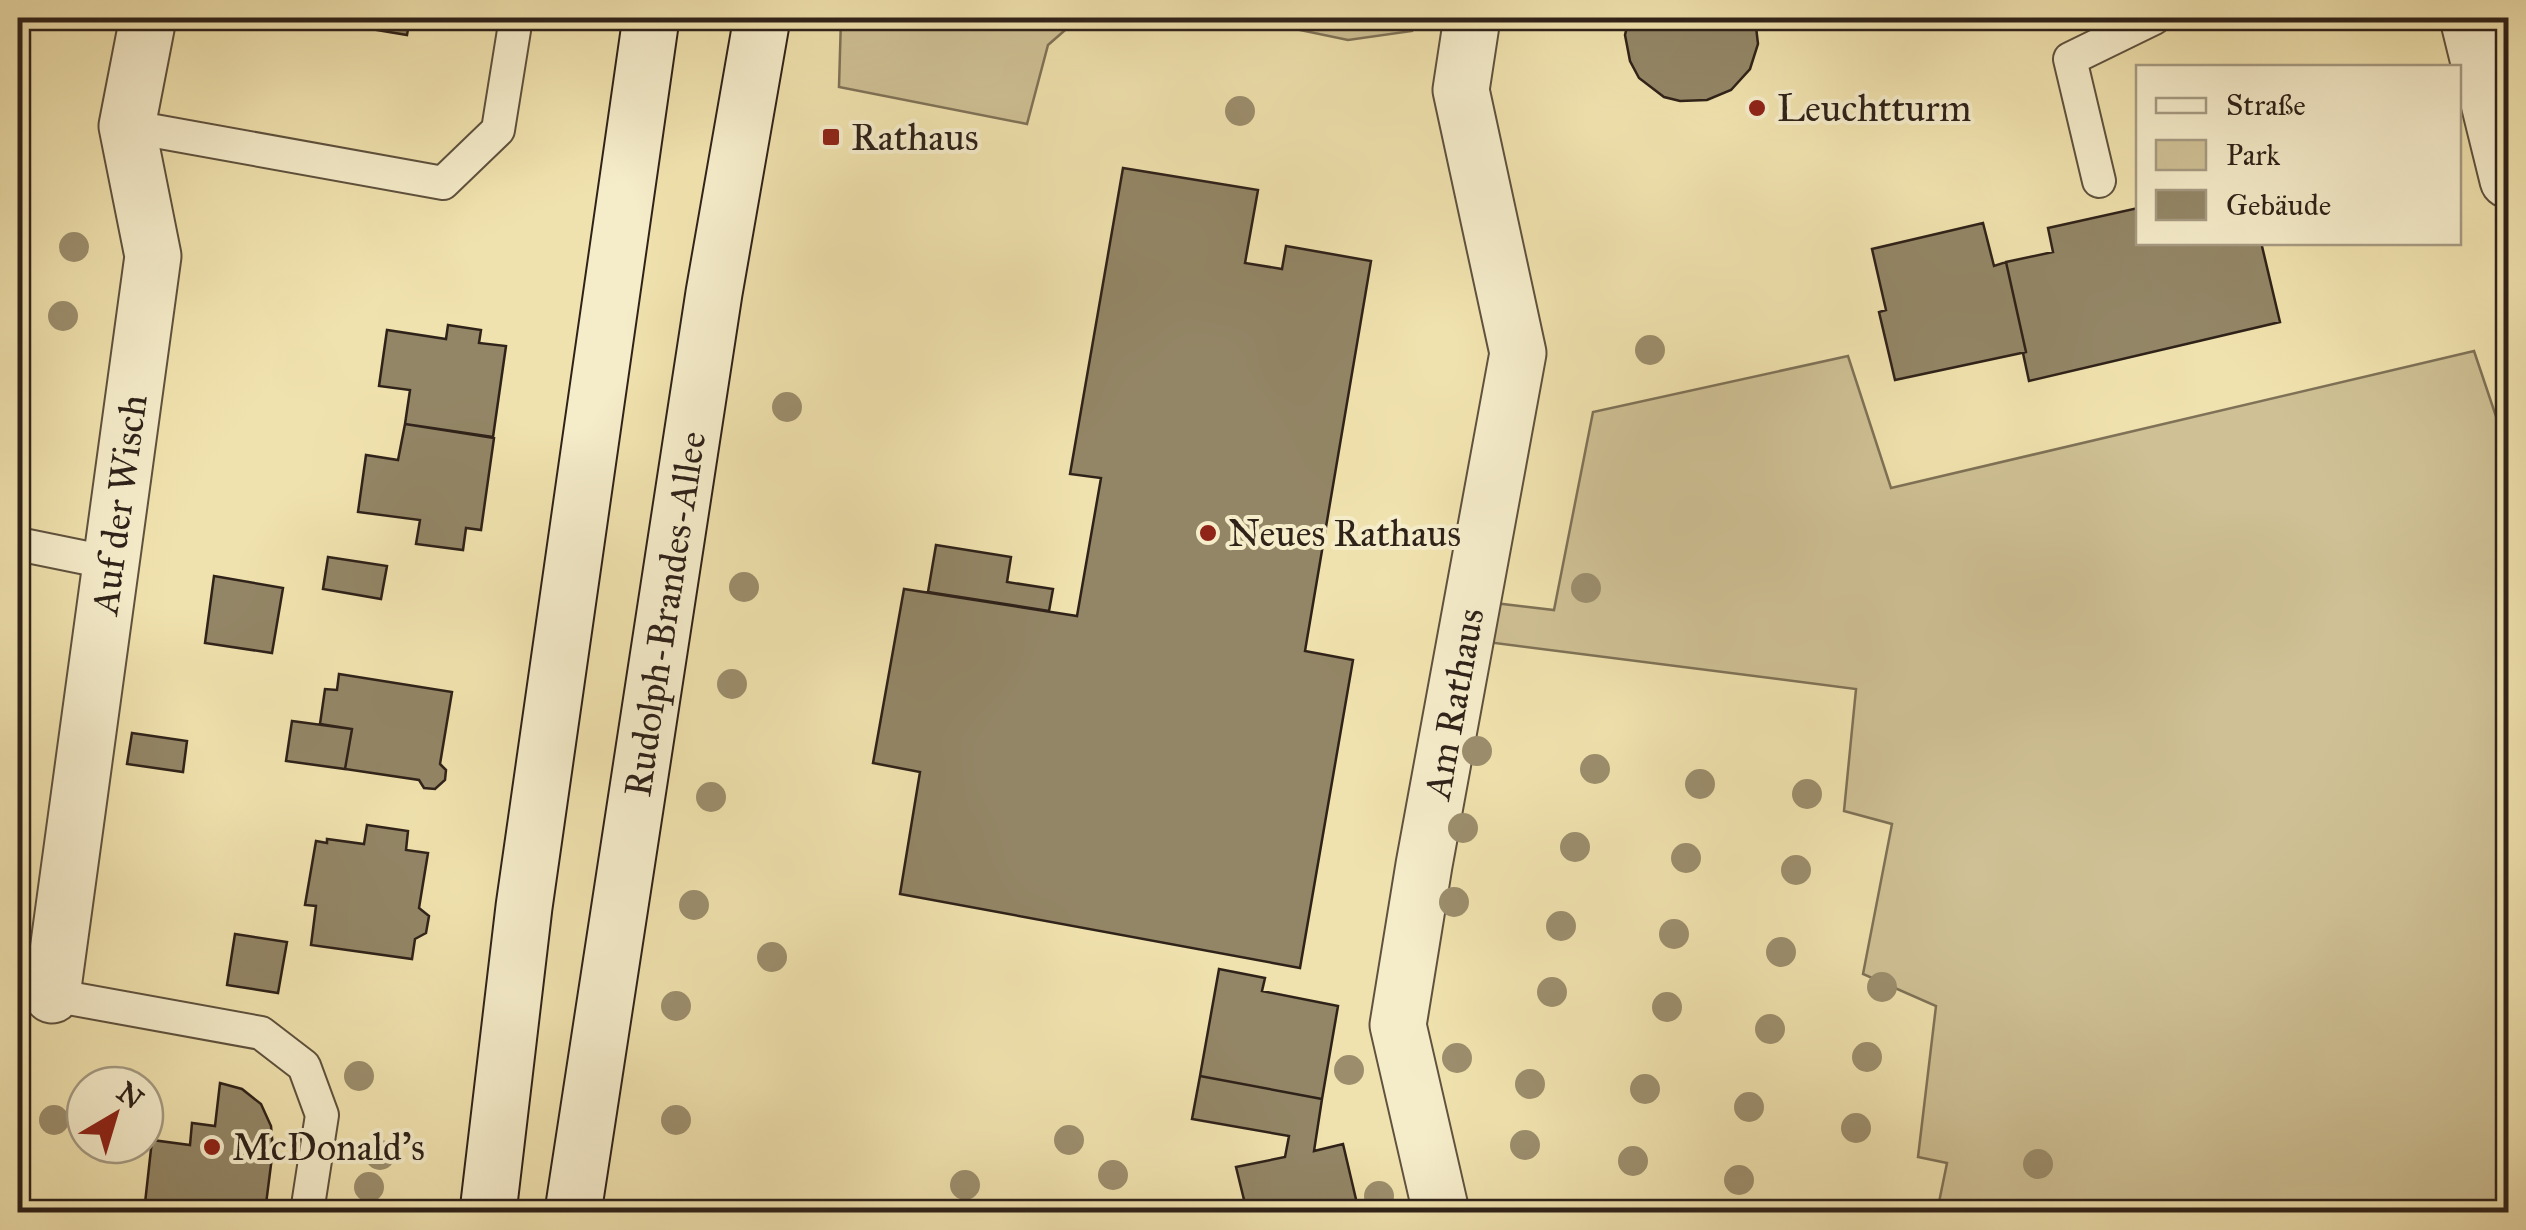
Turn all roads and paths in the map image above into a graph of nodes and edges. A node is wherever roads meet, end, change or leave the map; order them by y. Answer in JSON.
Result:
{"nodes":[{"id":1,"x":148,"y":18,"type":"edge"},
{"id":2,"x":516,"y":18,"type":"edge"},
{"id":3,"x":651,"y":18,"type":"edge"},
{"id":4,"x":762,"y":18,"type":"edge"},
{"id":5,"x":1472,"y":18,"type":"edge"},
{"id":6,"x":2154,"y":18,"type":"edge"},
{"id":7,"x":2468,"y":18,"type":"edge"},
{"id":8,"x":127,"y":126,"type":"junction"},
{"id":9,"x":2508,"y":180,"type":"edge"},
{"id":10,"x":2098,"y":181,"type":"dead end"},
{"id":11,"x":18,"y":544,"type":"edge"},
{"id":12,"x":111,"y":562,"type":"junction"},
{"id":13,"x":52,"y":995,"type":"joint"},
{"id":14,"x":307,"y":1212,"type":"edge"},
{"id":15,"x":488,"y":1212,"type":"edge"},
{"id":16,"x":573,"y":1212,"type":"edge"},
{"id":17,"x":1441,"y":1212,"type":"edge"}],
"edges":[{"from":1,"to":8,"type":"main road","name":"Auf der Wisch"},
{"from":2,"to":8,"type":"lane"},
{"from":3,"to":15,"type":"main road"},
{"from":4,"to":16,"type":"main road","name":"Rudolph-Brandes-Allee"},
{"from":5,"to":17,"type":"main road","name":"Am Rathaus"},
{"from":6,"to":10,"type":"lane"},
{"from":7,"to":9,"type":"main road"},
{"from":8,"to":12,"type":"main road","name":"Auf der Wisch"},
{"from":11,"to":12,"type":"lane"},
{"from":12,"to":13,"type":"main road","name":"Auf der Wisch"},
{"from":13,"to":14,"type":"lane"}]}
